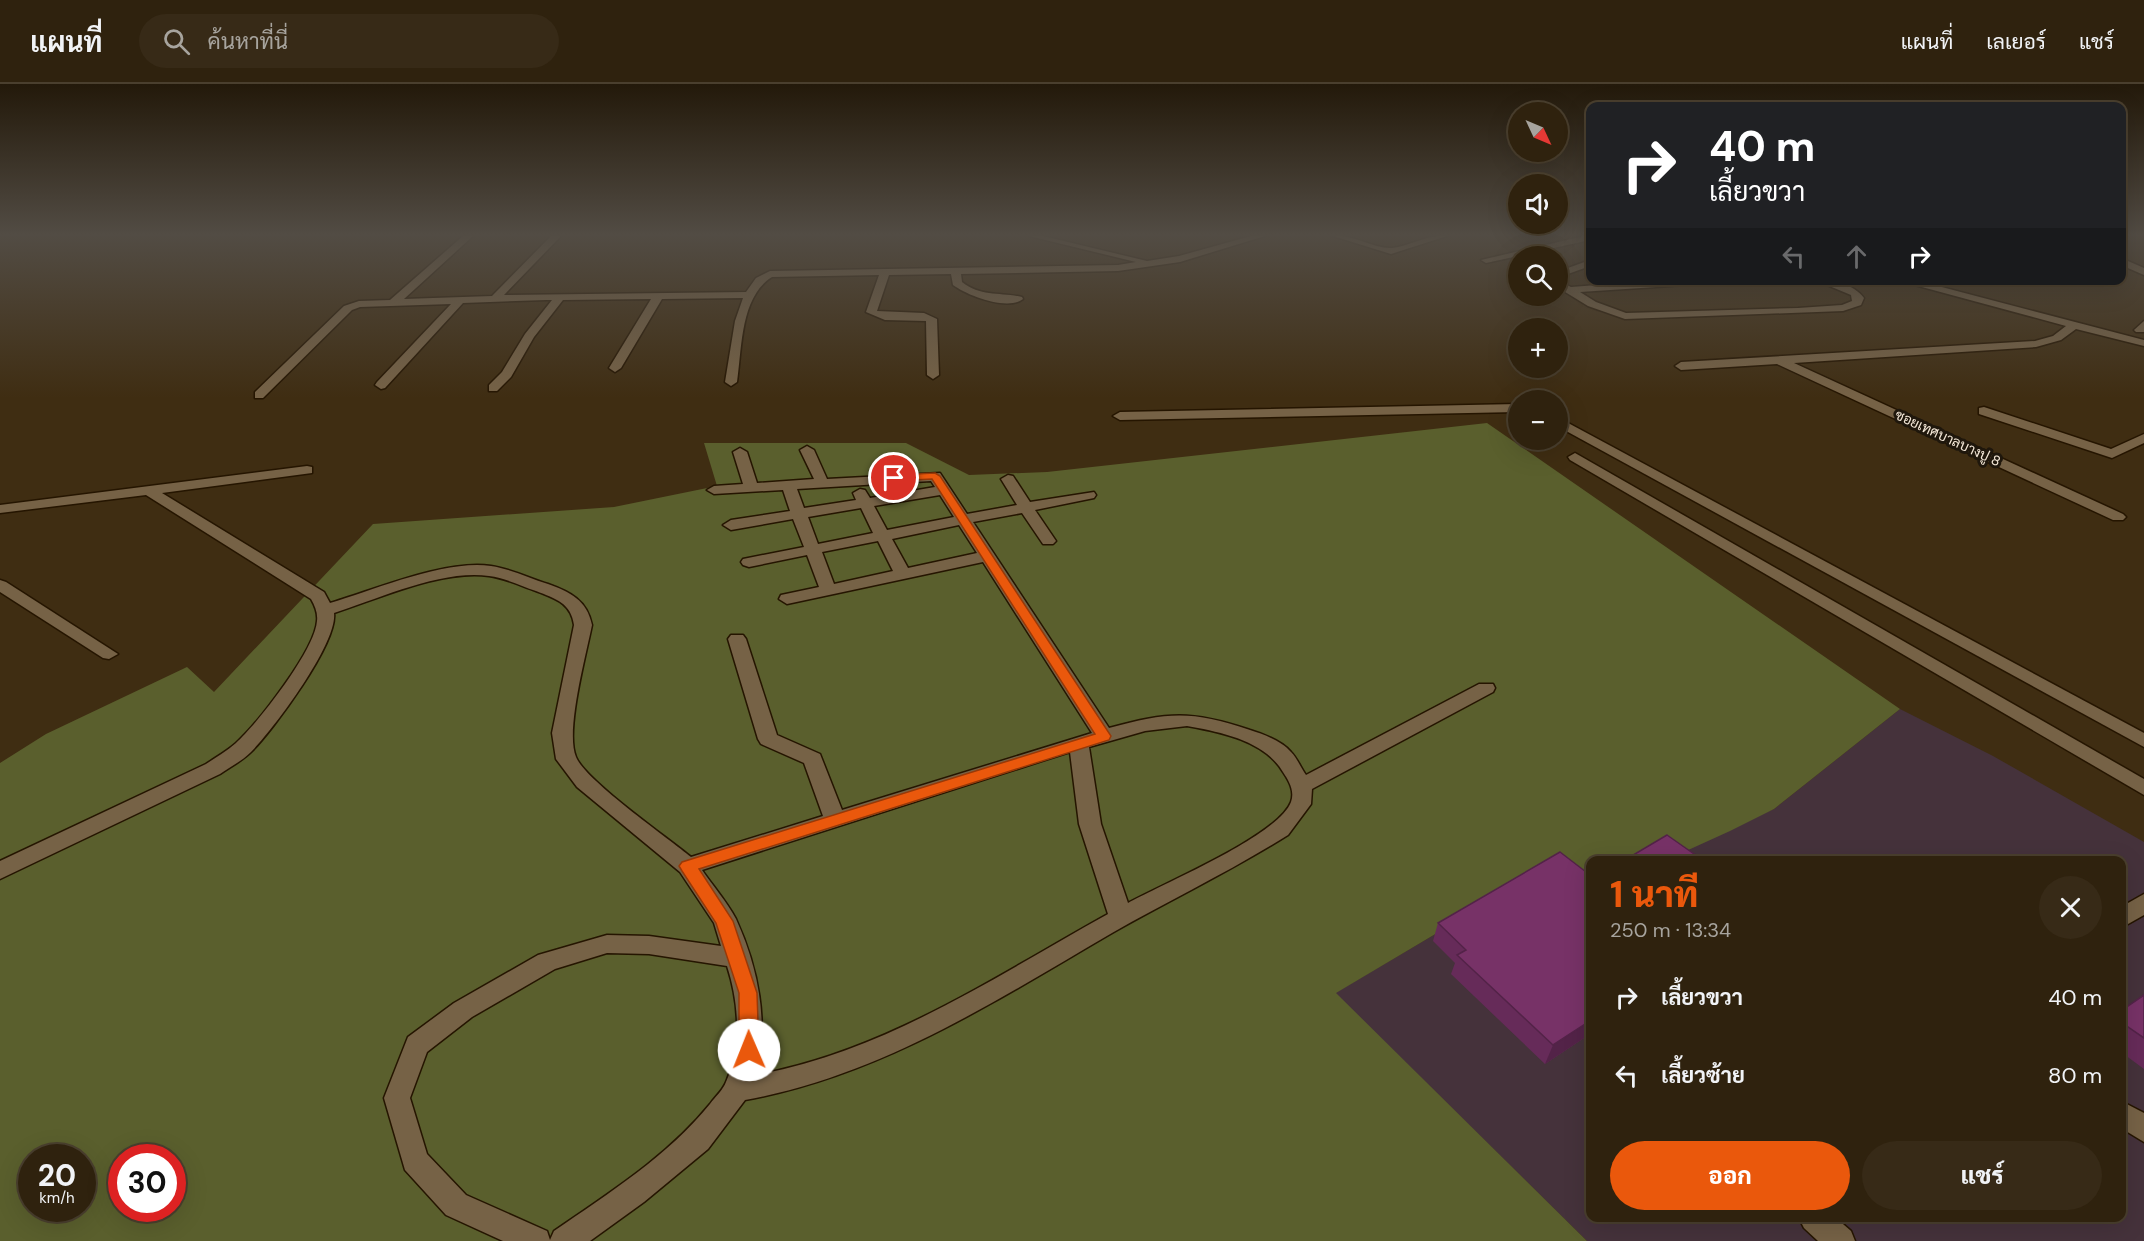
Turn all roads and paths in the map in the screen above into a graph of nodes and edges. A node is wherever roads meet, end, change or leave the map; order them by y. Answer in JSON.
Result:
{"nodes":[{"id":1,"x":408,"y":290,"type":"edge"},
{"id":2,"x":504,"y":290,"type":"edge"},
{"id":3,"x":752,"y":290,"type":"edge"},
{"id":4,"x":879,"y":290,"type":"edge"},
{"id":5,"x":967,"y":290,"type":"edge"},
{"id":6,"x":1569,"y":290,"type":"edge"},
{"id":7,"x":1847,"y":290,"type":"edge"},
{"id":8,"x":1939,"y":290,"type":"edge"},
{"id":9,"x":1983,"y":290,"type":"edge"},
{"id":10,"x":748,"y":295,"type":"junction"},
{"id":11,"x":658,"y":296,"type":"junction"},
{"id":12,"x":560,"y":297,"type":"junction"},
{"id":13,"x":495,"y":299,"type":"junction"},
{"id":14,"x":1018,"y":299,"type":"dead end"},
{"id":15,"x":460,"y":300,"type":"junction"},
{"id":16,"x":393,"y":303,"type":"junction"},
{"id":17,"x":2074,"y":325,"type":"junction"},
{"id":18,"x":2142,"y":328,"type":"edge"},
{"id":19,"x":2144,"y":343,"type":"edge"},
{"id":20,"x":1779,"y":360,"type":"junction"},
{"id":21,"x":1681,"y":366,"type":"dead end"},
{"id":22,"x":615,"y":368,"type":"dead end"},
{"id":23,"x":933,"y":375,"type":"dead end"},
{"id":24,"x":731,"y":382,"type":"dead end"},
{"id":25,"x":381,"y":385,"type":"dead end"},
{"id":26,"x":493,"y":388,"type":"dead end"},
{"id":27,"x":259,"y":396,"type":"dead end"},
{"id":28,"x":1508,"y":408,"type":"edge"},
{"id":29,"x":1984,"y":411,"type":"dead end"},
{"id":30,"x":1120,"y":416,"type":"dead end"},
{"id":31,"x":1568,"y":427,"type":"edge"},
{"id":32,"x":2144,"y":438,"type":"edge"},
{"id":33,"x":807,"y":450,"type":"dead end"},
{"id":34,"x":740,"y":452,"type":"dead end"},
{"id":35,"x":1575,"y":457,"type":"dead end"},
{"id":36,"x":307,"y":470,"type":"dead end"},
{"id":37,"x":1008,"y":478,"type":"dead end"},
{"id":38,"x":854,"y":480,"type":"junction"},
{"id":39,"x":822,"y":482,"type":"junction"},
{"id":40,"x":788,"y":485,"type":"junction"},
{"id":41,"x":751,"y":487,"type":"junction"},
{"id":42,"x":148,"y":490,"type":"junction"},
{"id":43,"x":714,"y":490,"type":"dead end"},
{"id":44,"x":944,"y":490,"type":"junction"},
{"id":45,"x":1089,"y":495,"type":"dead end"},
{"id":46,"x":865,"y":502,"type":"junction"},
{"id":47,"x":1025,"y":508,"type":"junction"},
{"id":48,"x":0,"y":509,"type":"edge"},
{"id":49,"x":800,"y":514,"type":"junction"},
{"id":50,"x":2118,"y":517,"type":"dead end"},
{"id":51,"x":963,"y":520,"type":"junction"},
{"id":52,"x":731,"y":525,"type":"dead end"},
{"id":53,"x":882,"y":535,"type":"junction"},
{"id":54,"x":1048,"y":541,"type":"dead end"},
{"id":55,"x":813,"y":549,"type":"junction"},
{"id":56,"x":987,"y":556,"type":"junction"},
{"id":57,"x":749,"y":562,"type":"dead end"},
{"id":58,"x":902,"y":573,"type":"junction"},
{"id":59,"x":0,"y":585,"type":"edge"},
{"id":60,"x":828,"y":590,"type":"junction"},
{"id":61,"x":787,"y":598,"type":"dead end"},
{"id":62,"x":326,"y":610,"type":"junction"},
{"id":63,"x":737,"y":639,"type":"dead end"},
{"id":64,"x":109,"y":654,"type":"dead end"},
{"id":65,"x":1486,"y":688,"type":"dead end"},
{"id":66,"x":1104,"y":736,"type":"junction"},
{"id":67,"x":2144,"y":741,"type":"edge"},
{"id":68,"x":1079,"y":743,"type":"junction"},
{"id":69,"x":1302,"y":786,"type":"junction"},
{"id":70,"x":2144,"y":788,"type":"edge"},
{"id":71,"x":835,"y":820,"type":"junction"},
{"id":72,"x":688,"y":866,"type":"junction"},
{"id":73,"x":0,"y":871,"type":"edge"},
{"id":74,"x":2144,"y":903,"type":"edge"},
{"id":75,"x":2126,"y":916,"type":"edge"},
{"id":76,"x":1120,"y":917,"type":"junction"},
{"id":77,"x":736,"y":958,"type":"junction"},
{"id":78,"x":737,"y":1090,"type":"junction"},
{"id":79,"x":2126,"y":1116,"type":"edge"},
{"id":80,"x":2144,"y":1129,"type":"edge"},
{"id":81,"x":1819,"y":1222,"type":"edge"},
{"id":82,"x":536,"y":1241,"type":"edge"},
{"id":83,"x":565,"y":1241,"type":"edge"},
{"id":84,"x":1840,"y":1241,"type":"edge"}],
"edges":[{"from":1,"to":16,"type":"street"},
{"from":2,"to":13,"type":"street"},
{"from":3,"to":10,"type":"street"},
{"from":4,"to":23,"type":"street"},
{"from":5,"to":14,"type":"street"},
{"from":6,"to":7,"type":"street"},
{"from":8,"to":17,"type":"street"},
{"from":9,"to":18,"type":"street"},
{"from":10,"to":11,"type":"street"},
{"from":10,"to":24,"type":"street"},
{"from":11,"to":12,"type":"street"},
{"from":11,"to":22,"type":"street"},
{"from":12,"to":13,"type":"street"},
{"from":12,"to":26,"type":"street"},
{"from":13,"to":15,"type":"street"},
{"from":15,"to":16,"type":"street"},
{"from":15,"to":25,"type":"street"},
{"from":16,"to":27,"type":"street"},
{"from":17,"to":19,"type":"street"},
{"from":17,"to":20,"type":"street","name":"ซอยเทศบาลบางปู 8"},
{"from":20,"to":21,"type":"street","name":"ซอยเทศบาลบางปู 8"},
{"from":20,"to":50,"type":"street","name":"ซอยเทศบาลบางปู 8"},
{"from":28,"to":30,"type":"street"},
{"from":29,"to":32,"type":"street"},
{"from":31,"to":67,"type":"street"},
{"from":33,"to":39,"type":"street"},
{"from":34,"to":41,"type":"street"},
{"from":35,"to":70,"type":"street"},
{"from":36,"to":42,"type":"street"},
{"from":37,"to":47,"type":"street"},
{"from":38,"to":39,"type":"street"},
{"from":38,"to":44,"type":"street"},
{"from":38,"to":46,"type":"street"},
{"from":39,"to":40,"type":"street"},
{"from":40,"to":41,"type":"street"},
{"from":40,"to":49,"type":"street"},
{"from":41,"to":43,"type":"street"},
{"from":42,"to":48,"type":"street"},
{"from":42,"to":62,"type":"street"},
{"from":44,"to":46,"type":"street"},
{"from":44,"to":51,"type":"street"},
{"from":45,"to":47,"type":"street"},
{"from":46,"to":49,"type":"street"},
{"from":46,"to":53,"type":"street"},
{"from":47,"to":51,"type":"street"},
{"from":47,"to":54,"type":"street"},
{"from":49,"to":52,"type":"street"},
{"from":49,"to":55,"type":"street"},
{"from":51,"to":53,"type":"street"},
{"from":51,"to":56,"type":"street"},
{"from":53,"to":55,"type":"street"},
{"from":53,"to":58,"type":"street"},
{"from":55,"to":57,"type":"street"},
{"from":55,"to":60,"type":"street"},
{"from":56,"to":58,"type":"street"},
{"from":56,"to":66,"type":"street"},
{"from":58,"to":60,"type":"street"},
{"from":59,"to":64,"type":"street"},
{"from":60,"to":61,"type":"street"},
{"from":62,"to":72,"type":"street"},
{"from":62,"to":73,"type":"street"},
{"from":63,"to":71,"type":"street"},
{"from":65,"to":69,"type":"street"},
{"from":66,"to":68,"type":"street"},
{"from":66,"to":69,"type":"street"},
{"from":68,"to":71,"type":"street"},
{"from":68,"to":76,"type":"street"},
{"from":69,"to":76,"type":"street"},
{"from":71,"to":72,"type":"street"},
{"from":72,"to":77,"type":"street"},
{"from":74,"to":75,"type":"street"},
{"from":76,"to":78,"type":"street"},
{"from":77,"to":78,"type":"street"},
{"from":77,"to":82,"type":"street"},
{"from":78,"to":83,"type":"street"},
{"from":79,"to":80,"type":"street"},
{"from":81,"to":84,"type":"street"}]}
